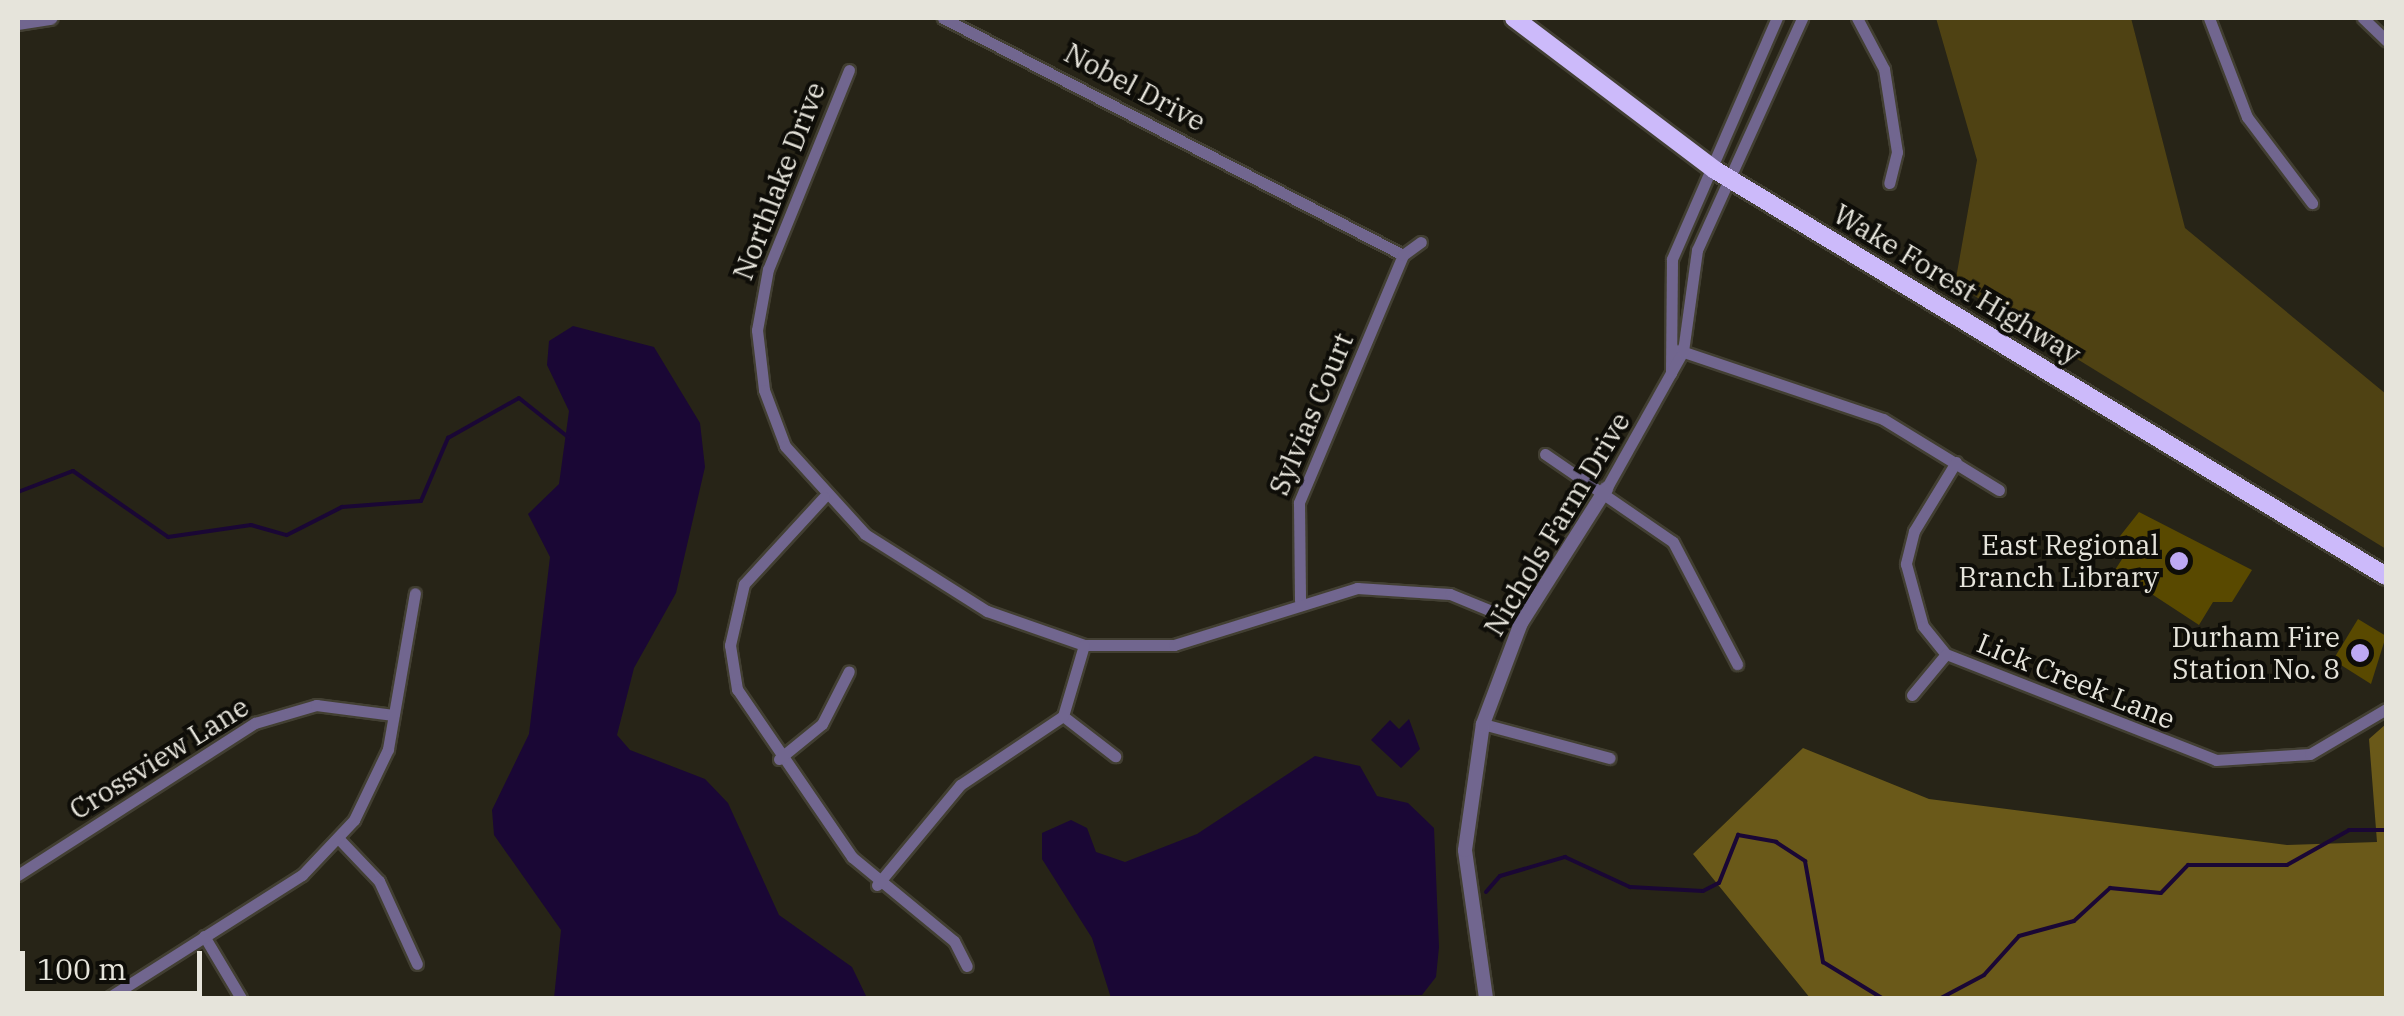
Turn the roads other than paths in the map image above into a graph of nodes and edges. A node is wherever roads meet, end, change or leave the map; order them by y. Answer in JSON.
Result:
{"nodes":[{"id":1,"x":51,"y":18,"type":"edge"},
{"id":2,"x":944,"y":18,"type":"edge"},
{"id":3,"x":1514,"y":18,"type":"edge"},
{"id":4,"x":1777,"y":18,"type":"edge"},
{"id":5,"x":1802,"y":18,"type":"edge"},
{"id":6,"x":1857,"y":18,"type":"edge"},
{"id":7,"x":2209,"y":18,"type":"edge"},
{"id":8,"x":2363,"y":18,"type":"edge"},
{"id":9,"x":18,"y":23,"type":"edge"},
{"id":10,"x":2386,"y":40,"type":"edge"},
{"id":11,"x":850,"y":70,"type":"dead end"},
{"id":12,"x":1715,"y":170,"type":"junction"},
{"id":13,"x":1733,"y":181,"type":"junction"},
{"id":14,"x":1890,"y":183,"type":"dead end"},
{"id":15,"x":2312,"y":204,"type":"dead end"},
{"id":16,"x":1421,"y":242,"type":"dead end"},
{"id":17,"x":1403,"y":254,"type":"junction"},
{"id":18,"x":1676,"y":350,"type":"junction"},
{"id":19,"x":1545,"y":454,"type":"dead end"},
{"id":20,"x":1956,"y":462,"type":"junction"},
{"id":21,"x":1606,"y":489,"type":"junction"},
{"id":22,"x":1999,"y":490,"type":"dead end"},
{"id":23,"x":824,"y":497,"type":"junction"},
{"id":24,"x":2386,"y":576,"type":"edge"},
{"id":25,"x":415,"y":593,"type":"dead end"},
{"id":26,"x":1300,"y":600,"type":"junction"},
{"id":27,"x":1522,"y":624,"type":"junction"},
{"id":28,"x":1084,"y":645,"type":"junction"},
{"id":29,"x":1946,"y":654,"type":"junction"},
{"id":30,"x":1737,"y":664,"type":"dead end"},
{"id":31,"x":848,"y":671,"type":"dead end"},
{"id":32,"x":1912,"y":695,"type":"dead end"},
{"id":33,"x":2386,"y":708,"type":"edge"},
{"id":34,"x":394,"y":715,"type":"junction"},
{"id":35,"x":1063,"y":716,"type":"junction"},
{"id":36,"x":1483,"y":724,"type":"junction"},
{"id":37,"x":1115,"y":756,"type":"dead end"},
{"id":38,"x":1610,"y":758,"type":"dead end"},
{"id":39,"x":779,"y":759,"type":"junction"},
{"id":40,"x":340,"y":839,"type":"junction"},
{"id":41,"x":18,"y":875,"type":"edge"},
{"id":42,"x":877,"y":885,"type":"junction"},
{"id":43,"x":204,"y":936,"type":"junction"},
{"id":44,"x":417,"y":964,"type":"dead end"},
{"id":45,"x":967,"y":966,"type":"dead end"},
{"id":46,"x":108,"y":998,"type":"edge"},
{"id":47,"x":241,"y":998,"type":"edge"},
{"id":48,"x":1486,"y":998,"type":"edge"}],
"edges":[{"from":1,"to":9,"type":"street"},
{"from":2,"to":17,"type":"street","name":"Nobel Drive"},
{"from":3,"to":12,"type":"highway","name":"Wake Forest Highway"},
{"from":4,"to":12,"type":"street","name":"Nichols Farm Drive"},
{"from":5,"to":13,"type":"street","name":"Nichols Farm Drive"},
{"from":6,"to":14,"type":"street"},
{"from":7,"to":15,"type":"street"},
{"from":8,"to":10,"type":"street"},
{"from":11,"to":23,"type":"street","name":"Northlake Drive"},
{"from":12,"to":13,"type":"highway","name":"Wake Forest Highway"},
{"from":12,"to":18,"type":"street","name":"Nichols Farm Drive"},
{"from":13,"to":18,"type":"street","name":"Nichols Farm Drive"},
{"from":13,"to":24,"type":"highway","name":"Wake Forest Highway"},
{"from":16,"to":17,"type":"street"},
{"from":17,"to":26,"type":"street","name":"Sylvias Court"},
{"from":18,"to":20,"type":"street"},
{"from":18,"to":21,"type":"street","name":"Nichols Farm Drive"},
{"from":19,"to":21,"type":"street"},
{"from":20,"to":22,"type":"street"},
{"from":20,"to":29,"type":"street","name":"Lick Creek Lane"},
{"from":21,"to":27,"type":"street","name":"Nichols Farm Drive"},
{"from":21,"to":30,"type":"street"},
{"from":23,"to":28,"type":"street","name":"Northlake Drive"},
{"from":23,"to":39,"type":"street"},
{"from":25,"to":34,"type":"street"},
{"from":26,"to":27,"type":"street","name":"Northlake Drive"},
{"from":26,"to":28,"type":"street","name":"Northlake Drive"},
{"from":27,"to":36,"type":"street","name":"Nichols Farm Drive"},
{"from":28,"to":35,"type":"street"},
{"from":29,"to":32,"type":"street"},
{"from":29,"to":33,"type":"street","name":"Lick Creek Lane"},
{"from":31,"to":39,"type":"street"},
{"from":34,"to":40,"type":"street"},
{"from":34,"to":41,"type":"street","name":"Crossview Lane"},
{"from":35,"to":37,"type":"street"},
{"from":35,"to":42,"type":"street"},
{"from":36,"to":38,"type":"street"},
{"from":36,"to":48,"type":"street","name":"Nichols Farm Drive"},
{"from":39,"to":42,"type":"street"},
{"from":40,"to":43,"type":"street"},
{"from":40,"to":44,"type":"street"},
{"from":42,"to":45,"type":"street"},
{"from":43,"to":46,"type":"street"},
{"from":43,"to":47,"type":"street"}]}
